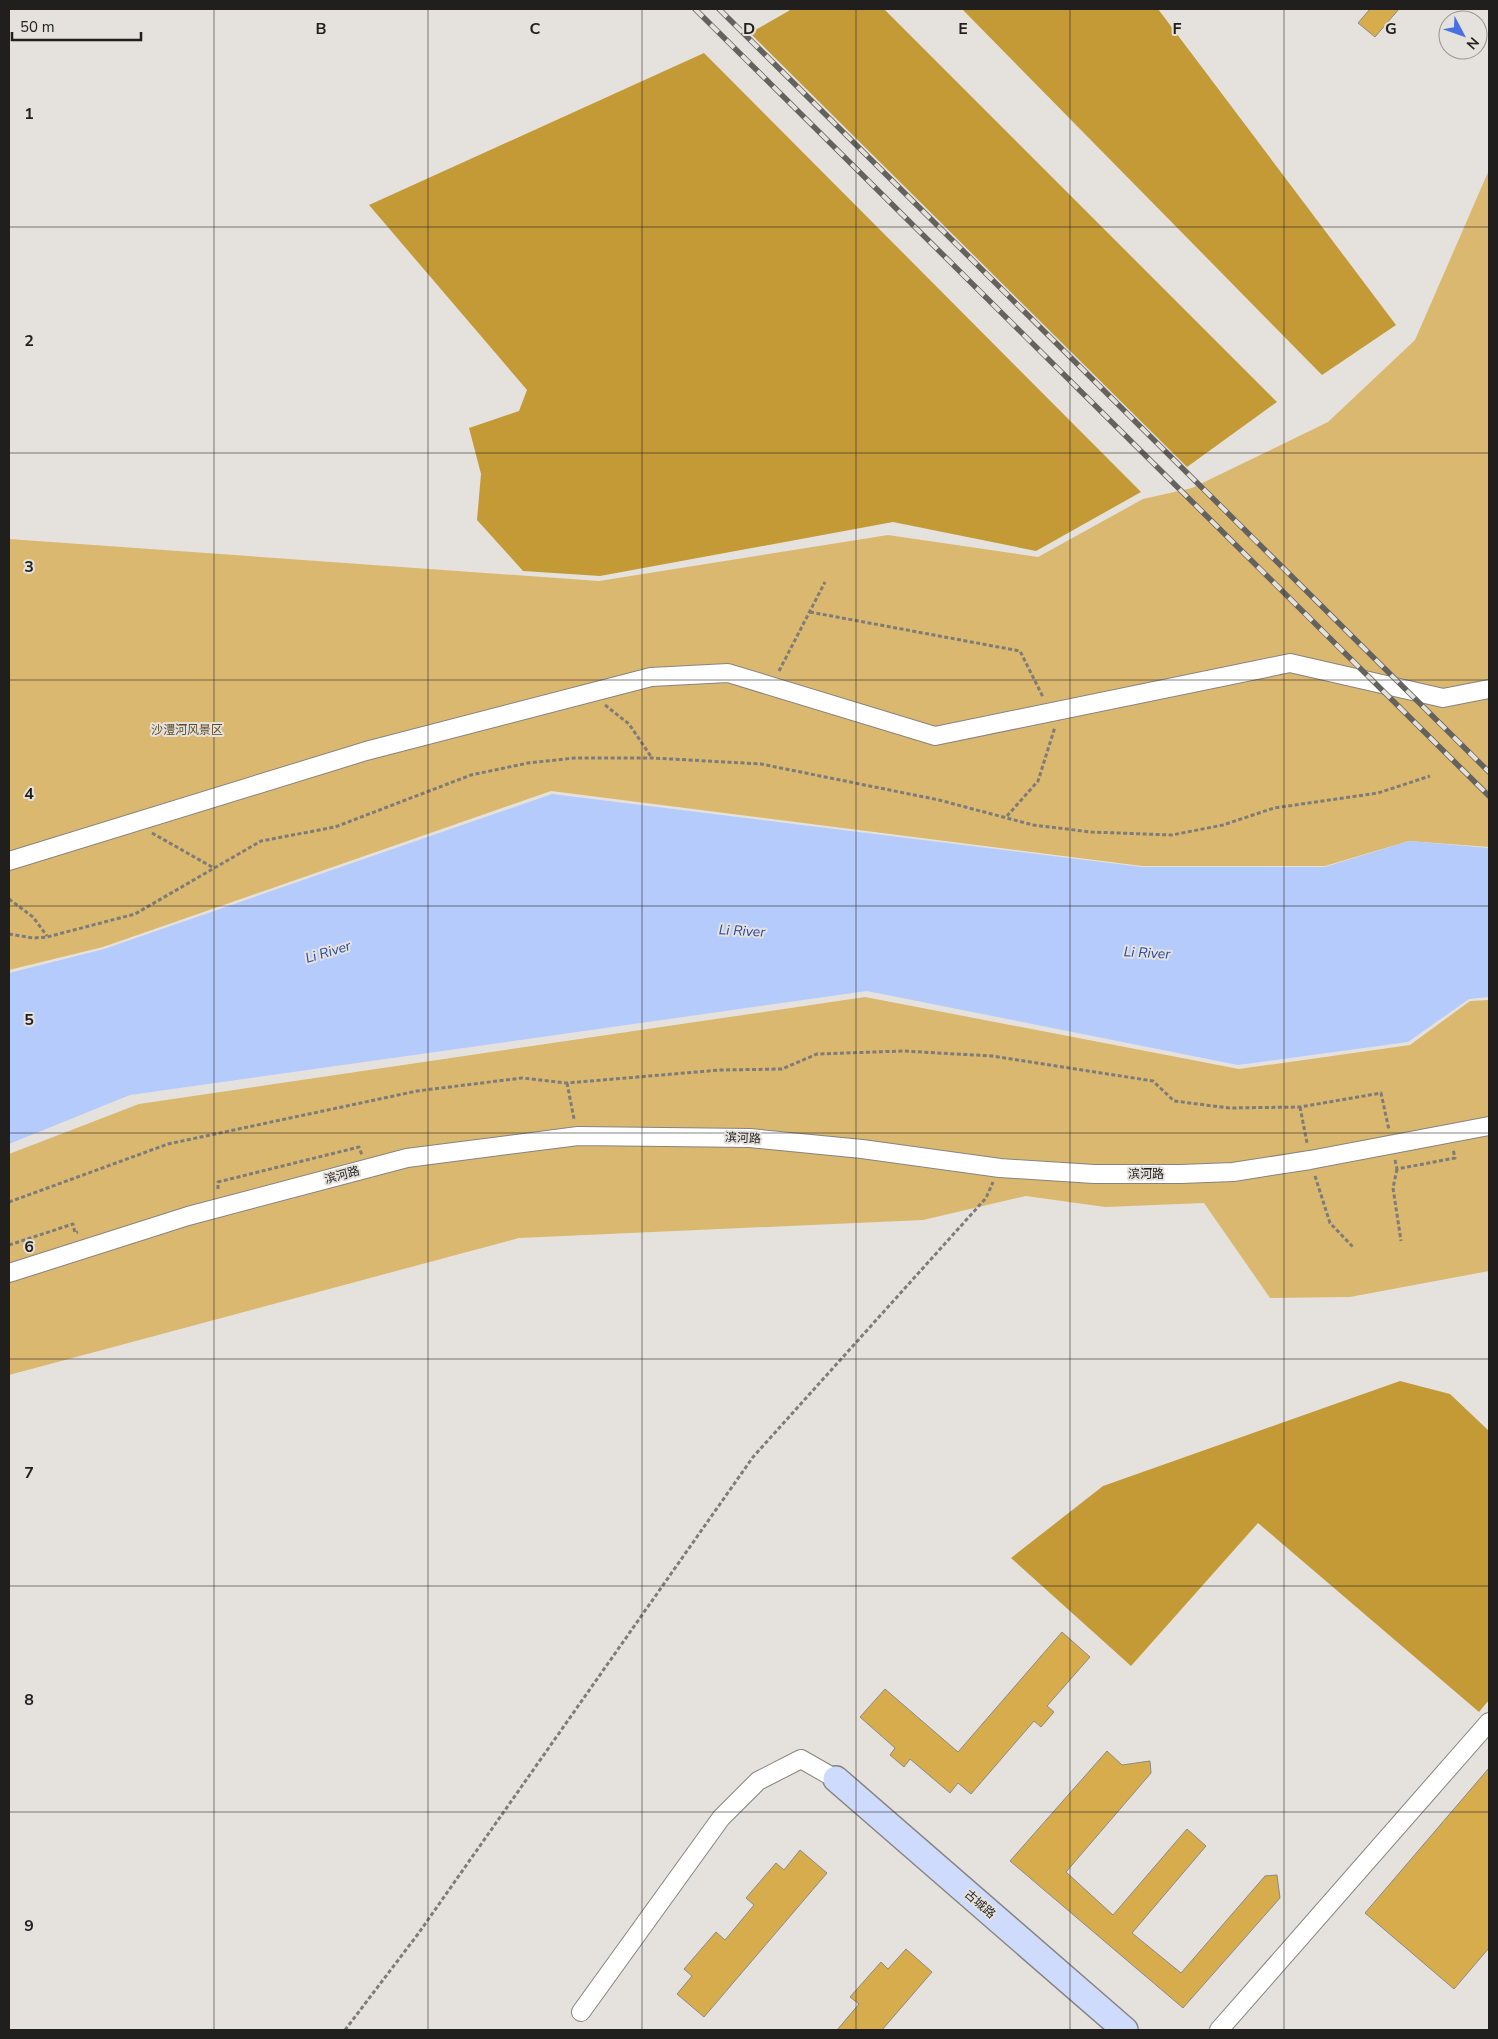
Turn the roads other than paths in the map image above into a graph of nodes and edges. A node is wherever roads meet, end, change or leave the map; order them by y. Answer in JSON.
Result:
{"nodes":[{"id":1,"x":1489,"y":689,"type":"edge"},
{"id":2,"x":9,"y":861,"type":"edge"},
{"id":3,"x":1489,"y":1126,"type":"edge"},
{"id":4,"x":9,"y":1273,"type":"edge"},
{"id":5,"x":1489,"y":1722,"type":"edge"},
{"id":6,"x":836,"y":1779,"type":"joint"},
{"id":7,"x":580,"y":2012,"type":"dead end"},
{"id":8,"x":1125,"y":2030,"type":"edge"},
{"id":9,"x":1220,"y":2030,"type":"edge"}],
"edges":[{"from":1,"to":2,"type":"street"},
{"from":3,"to":4,"type":"street","name":"滨河路"},
{"from":5,"to":9,"type":"street"},
{"from":6,"to":7,"type":"street"},
{"from":6,"to":8,"type":"street","name":"古城路"}]}
